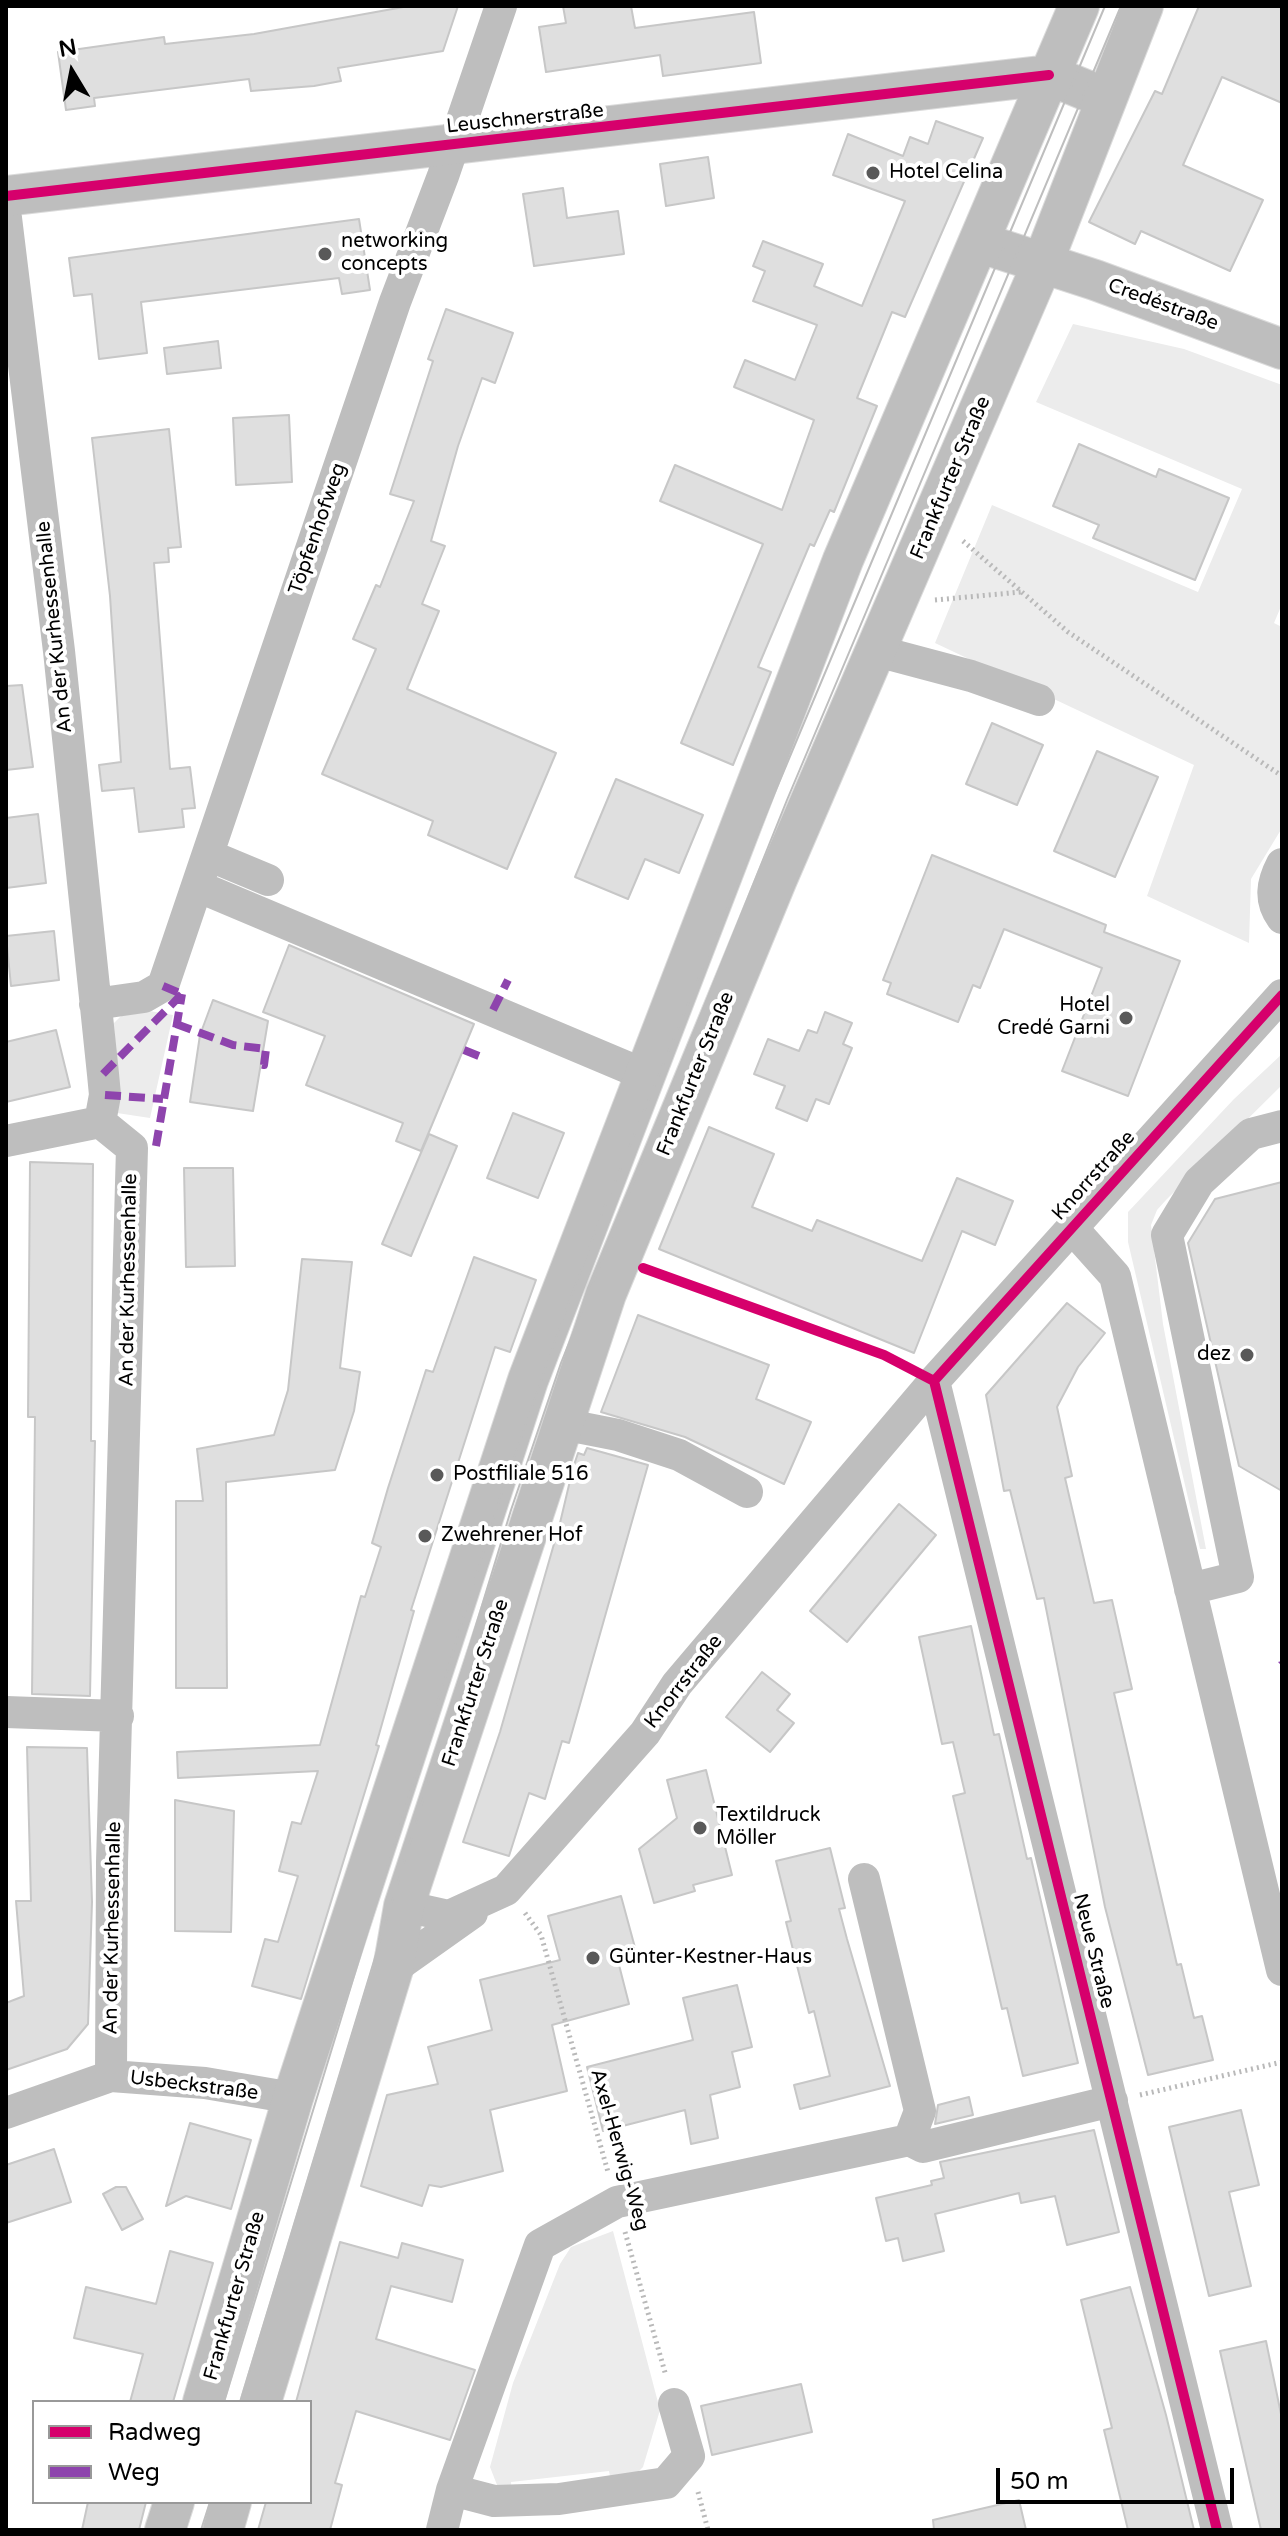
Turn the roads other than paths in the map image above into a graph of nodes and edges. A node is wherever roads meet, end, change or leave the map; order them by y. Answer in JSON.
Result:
{"nodes":[{"id":1,"x":501,"y":6,"type":"edge"},
{"id":2,"x":1079,"y":6,"type":"edge"},
{"id":3,"x":1143,"y":6,"type":"edge"},
{"id":4,"x":1049,"y":75,"type":"junction"},
{"id":5,"x":1105,"y":98,"type":"junction"},
{"id":6,"x":454,"y":145,"type":"junction"},
{"id":7,"x":6,"y":196,"type":"edge"},
{"id":8,"x":6,"y":218,"type":"edge"},
{"id":9,"x":981,"y":243,"type":"junction"},
{"id":10,"x":1043,"y":262,"type":"junction"},
{"id":11,"x":1282,"y":349,"type":"edge"},
{"id":12,"x":877,"y":651,"type":"junction"},
{"id":13,"x":1039,"y":700,"type":"dead end"},
{"id":14,"x":208,"y":855,"type":"junction"},
{"id":15,"x":1282,"y":864,"type":"edge"},
{"id":16,"x":268,"y":880,"type":"dead end"},
{"id":17,"x":197,"y":886,"type":"junction"},
{"id":18,"x":1282,"y":918,"type":"edge"},
{"id":19,"x":1282,"y":995,"type":"edge"},
{"id":20,"x":95,"y":1004,"type":"junction"},
{"id":21,"x":643,"y":1074,"type":"junction"},
{"id":22,"x":100,"y":1122,"type":"junction"},
{"id":23,"x":1282,"y":1126,"type":"edge"},
{"id":24,"x":6,"y":1141,"type":"edge"},
{"id":25,"x":1072,"y":1228,"type":"junction"},
{"id":26,"x":934,"y":1381,"type":"junction"},
{"id":27,"x":562,"y":1424,"type":"junction"},
{"id":28,"x":747,"y":1492,"type":"dead end"},
{"id":29,"x":1190,"y":1589,"type":"junction"},
{"id":30,"x":6,"y":1712,"type":"edge"},
{"id":31,"x":118,"y":1716,"type":"junction"},
{"id":32,"x":864,"y":1879,"type":"dead end"},
{"id":33,"x":359,"y":1893,"type":"junction"},
{"id":34,"x":509,"y":1904,"type":"junction"},
{"id":35,"x":404,"y":1906,"type":"junction"},
{"id":36,"x":393,"y":1969,"type":"junction"},
{"id":37,"x":1282,"y":1970,"type":"edge"},
{"id":38,"x":111,"y":2076,"type":"junction"},
{"id":39,"x":293,"y":2098,"type":"junction"},
{"id":40,"x":1112,"y":2101,"type":"junction"},
{"id":41,"x":350,"y":2107,"type":"junction"},
{"id":42,"x":6,"y":2113,"type":"edge"},
{"id":43,"x":909,"y":2140,"type":"junction"},
{"id":44,"x":204,"y":2400,"type":"edge"},
{"id":45,"x":262,"y":2400,"type":"edge"},
{"id":46,"x":674,"y":2404,"type":"road end"},
{"id":47,"x":452,"y":2490,"type":"junction"},
{"id":48,"x":173,"y":2504,"type":"edge"},
{"id":49,"x":230,"y":2504,"type":"edge"},
{"id":50,"x":165,"y":2530,"type":"edge"},
{"id":51,"x":223,"y":2530,"type":"edge"},
{"id":52,"x":442,"y":2530,"type":"edge"},
{"id":53,"x":1217,"y":2530,"type":"edge"}],
"edges":[{"from":1,"to":6,"type":"street","name":"Töpfenhofweg"},
{"from":2,"to":4,"type":"main road","name":"Frankfurter Straße"},
{"from":3,"to":5,"type":"main road","name":"Frankfurter Straße"},
{"from":4,"to":5,"type":"main road","name":"Leuschnerstraße"},
{"from":4,"to":6,"type":"main road","name":"Leuschnerstraße"},
{"from":4,"to":9,"type":"main road","name":"Frankfurter Straße"},
{"from":5,"to":10,"type":"main road","name":"Frankfurter Straße"},
{"from":6,"to":7,"type":"main road","name":"Leuschnerstraße"},
{"from":6,"to":14,"type":"street","name":"Töpfenhofweg"},
{"from":8,"to":20,"type":"street","name":"An der Kurhessenhalle"},
{"from":9,"to":10,"type":"main road"},
{"from":9,"to":21,"type":"main road","name":"Frankfurter Straße"},
{"from":10,"to":11,"type":"main road","name":"Credéstraße"},
{"from":10,"to":12,"type":"main road","name":"Frankfurter Straße"},
{"from":12,"to":13,"type":"street"},
{"from":12,"to":27,"type":"main road","name":"Frankfurter Straße"},
{"from":14,"to":16,"type":"street"},
{"from":14,"to":17,"type":"street","name":"Töpfenhofweg"},
{"from":15,"to":18,"type":"street"},
{"from":17,"to":20,"type":"street","name":"Töpfenhofweg"},
{"from":17,"to":21,"type":"street"},
{"from":19,"to":25,"type":"street","name":"Knorrstraße"},
{"from":20,"to":22,"type":"street","name":"An der Kurhessenhalle"},
{"from":21,"to":33,"type":"main road","name":"Frankfurter Straße"},
{"from":22,"to":24,"type":"street"},
{"from":22,"to":31,"type":"street","name":"An der Kurhessenhalle"},
{"from":23,"to":29,"type":"street"},
{"from":25,"to":26,"type":"street","name":"Knorrstraße"},
{"from":25,"to":29,"type":"street"},
{"from":26,"to":34,"type":"street","name":"Knorrstraße"},
{"from":26,"to":40,"type":"street","name":"Neue Straße"},
{"from":27,"to":28,"type":"street"},
{"from":27,"to":35,"type":"main road","name":"Frankfurter Straße"},
{"from":29,"to":37,"type":"street"},
{"from":30,"to":31,"type":"street"},
{"from":31,"to":38,"type":"street","name":"An der Kurhessenhalle"},
{"from":32,"to":43,"type":"street"},
{"from":33,"to":35,"type":"main road"},
{"from":33,"to":39,"type":"main road","name":"Frankfurter Straße"},
{"from":34,"to":35,"type":"street","name":"Knorrstraße"},
{"from":34,"to":36,"type":"street","name":"Knorrstraße"},
{"from":35,"to":36,"type":"main road","name":"Frankfurter Straße"},
{"from":36,"to":41,"type":"main road","name":"Frankfurter Straße"},
{"from":38,"to":39,"type":"street","name":"Usbeckstraße"},
{"from":38,"to":42,"type":"street","name":"Usbeckstraße"},
{"from":39,"to":41,"type":"main road"},
{"from":39,"to":44,"type":"main road","name":"Frankfurter Straße"},
{"from":40,"to":43,"type":"street"},
{"from":40,"to":53,"type":"street","name":"Neue Straße"},
{"from":41,"to":45,"type":"main road","name":"Frankfurter Straße"},
{"from":43,"to":47,"type":"street"},
{"from":46,"to":47,"type":"street"},
{"from":47,"to":52,"type":"street"},
{"from":48,"to":50,"type":"main road"},
{"from":49,"to":51,"type":"main road"}]}
